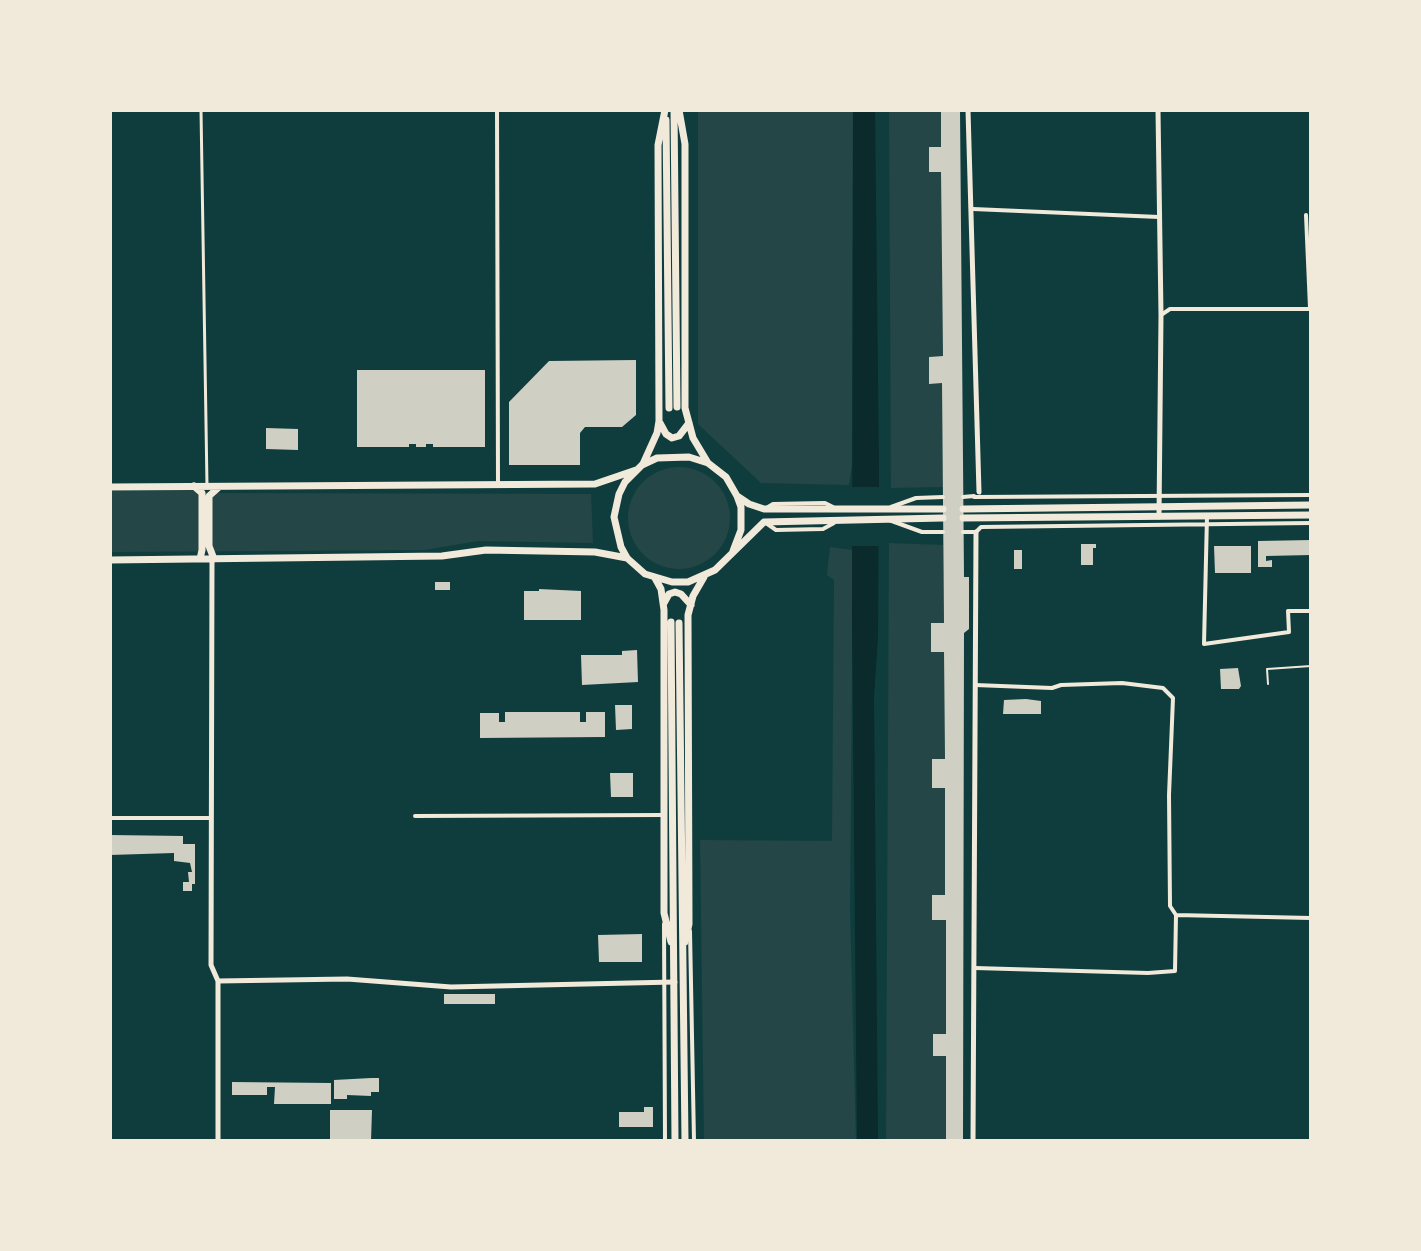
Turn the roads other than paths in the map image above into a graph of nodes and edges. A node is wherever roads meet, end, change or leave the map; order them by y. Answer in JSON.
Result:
{"nodes":[{"id":1,"x":201,"y":110,"type":"edge"},
{"id":2,"x":497,"y":110,"type":"edge"},
{"id":3,"x":665,"y":110,"type":"edge"},
{"id":4,"x":679,"y":110,"type":"edge"},
{"id":5,"x":968,"y":110,"type":"edge"},
{"id":6,"x":1158,"y":110,"type":"edge"},
{"id":7,"x":973,"y":209,"type":"junction"},
{"id":8,"x":1306,"y":215,"type":"dead end"},
{"id":9,"x":1159,"y":217,"type":"junction"},
{"id":10,"x":1310,"y":268,"type":"edge"},
{"id":11,"x":1311,"y":308,"type":"edge"},
{"id":12,"x":1161,"y":315,"type":"junction"},
{"id":13,"x":659,"y":421,"type":"junction"},
{"id":14,"x":689,"y":423,"type":"junction"},
{"id":15,"x":708,"y":463,"type":"junction"},
{"id":16,"x":640,"y":467,"type":"junction"},
{"id":17,"x":498,"y":484,"type":"junction"},
{"id":18,"x":194,"y":486,"type":"junction"},
{"id":19,"x":207,"y":486,"type":"junction"},
{"id":20,"x":228,"y":486,"type":"junction"},
{"id":21,"x":110,"y":487,"type":"edge"},
{"id":22,"x":976,"y":494,"type":"junction"},
{"id":23,"x":1311,"y":495,"type":"edge"},
{"id":24,"x":737,"y":496,"type":"junction"},
{"id":25,"x":943,"y":497,"type":"dead end"},
{"id":26,"x":963,"y":497,"type":"dead end"},
{"id":27,"x":1160,"y":501,"type":"junction"},
{"id":28,"x":1311,"y":505,"type":"edge"},
{"id":29,"x":764,"y":509,"type":"junction"},
{"id":30,"x":775,"y":509,"type":"junction"},
{"id":31,"x":839,"y":509,"type":"junction"},
{"id":32,"x":887,"y":509,"type":"junction"},
{"id":33,"x":1311,"y":515,"type":"edge"},
{"id":34,"x":1159,"y":517,"type":"junction"},
{"id":35,"x":887,"y":519,"type":"junction"},
{"id":36,"x":839,"y":520,"type":"junction"},
{"id":37,"x":1207,"y":520,"type":"junction"},
{"id":38,"x":775,"y":521,"type":"junction"},
{"id":39,"x":764,"y":522,"type":"junction"},
{"id":40,"x":1311,"y":523,"type":"edge"},
{"id":41,"x":943,"y":532,"type":"dead end"},
{"id":42,"x":963,"y":532,"type":"dead end"},
{"id":43,"x":976,"y":532,"type":"junction"},
{"id":44,"x":733,"y":551,"type":"junction"},
{"id":45,"x":627,"y":558,"type":"junction"},
{"id":46,"x":200,"y":559,"type":"junction"},
{"id":47,"x":213,"y":559,"type":"junction"},
{"id":48,"x":110,"y":560,"type":"edge"},
{"id":49,"x":704,"y":577,"type":"junction"},
{"id":50,"x":655,"y":578,"type":"junction"},
{"id":51,"x":663,"y":604,"type":"junction"},
{"id":52,"x":691,"y":605,"type":"junction"},
{"id":53,"x":1311,"y":611,"type":"edge"},
{"id":54,"x":1311,"y":666,"type":"edge"},
{"id":55,"x":1268,"y":684,"type":"dead end"},
{"id":56,"x":975,"y":685,"type":"junction"},
{"id":57,"x":664,"y":815,"type":"junction"},
{"id":58,"x":415,"y":816,"type":"dead end"},
{"id":59,"x":110,"y":818,"type":"edge"},
{"id":60,"x":211,"y":818,"type":"junction"},
{"id":61,"x":664,"y":913,"type":"junction"},
{"id":62,"x":1176,"y":915,"type":"junction"},
{"id":63,"x":1311,"y":918,"type":"edge"},
{"id":64,"x":689,"y":924,"type":"junction"},
{"id":65,"x":683,"y":952,"type":"junction"},
{"id":66,"x":675,"y":959,"type":"junction"},
{"id":67,"x":975,"y":968,"type":"junction"},
{"id":68,"x":218,"y":981,"type":"junction"},
{"id":69,"x":675,"y":982,"type":"junction"},
{"id":70,"x":664,"y":983,"type":"junction"},
{"id":71,"x":218,"y":1141,"type":"edge"},
{"id":72,"x":665,"y":1141,"type":"edge"},
{"id":73,"x":675,"y":1141,"type":"edge"},
{"id":74,"x":685,"y":1141,"type":"edge"},
{"id":75,"x":694,"y":1141,"type":"edge"},
{"id":76,"x":973,"y":1141,"type":"edge"}],
"edges":[{"from":1,"to":19,"type":"street"},
{"from":2,"to":17,"type":"street"},
{"from":3,"to":4,"type":"main road"},
{"from":3,"to":13,"type":"main road"},
{"from":4,"to":14,"type":"main road"},
{"from":5,"to":7,"type":"street"},
{"from":6,"to":9,"type":"street"},
{"from":7,"to":9,"type":"street"},
{"from":7,"to":22,"type":"street"},
{"from":8,"to":10,"type":"street"},
{"from":9,"to":12,"type":"street"},
{"from":10,"to":11,"type":"street"},
{"from":11,"to":12,"type":"street"},
{"from":12,"to":27,"type":"street"},
{"from":13,"to":14,"type":"main road"},
{"from":13,"to":16,"type":"main road"},
{"from":14,"to":15,"type":"main road"},
{"from":15,"to":16,"type":"main road"},
{"from":15,"to":24,"type":"main road"},
{"from":16,"to":17,"type":"main road"},
{"from":16,"to":45,"type":"main road"},
{"from":17,"to":20,"type":"main road"},
{"from":18,"to":19,"type":"main road"},
{"from":18,"to":21,"type":"main road"},
{"from":18,"to":46,"type":"main road"},
{"from":19,"to":20,"type":"main road"},
{"from":20,"to":47,"type":"main road"},
{"from":22,"to":26,"type":"street"},
{"from":22,"to":27,"type":"street"},
{"from":23,"to":27,"type":"street"},
{"from":24,"to":29,"type":"main road"},
{"from":24,"to":44,"type":"main road"},
{"from":25,"to":32,"type":"street"},
{"from":27,"to":28,"type":"main road"},
{"from":27,"to":34,"type":"street"},
{"from":27,"to":34,"type":"main road"},
{"from":29,"to":30,"type":"main road"},
{"from":29,"to":31,"type":"street"},
{"from":30,"to":31,"type":"main road"},
{"from":30,"to":38,"type":"main road"},
{"from":31,"to":32,"type":"main road"},
{"from":32,"to":35,"type":"main road"},
{"from":33,"to":37,"type":"main road"},
{"from":34,"to":37,"type":"main road"},
{"from":35,"to":36,"type":"main road"},
{"from":35,"to":41,"type":"street"},
{"from":36,"to":38,"type":"main road"},
{"from":36,"to":39,"type":"street"},
{"from":37,"to":40,"type":"street"},
{"from":37,"to":43,"type":"street"},
{"from":37,"to":53,"type":"street"},
{"from":38,"to":39,"type":"main road"},
{"from":39,"to":44,"type":"main road"},
{"from":42,"to":43,"type":"street"},
{"from":43,"to":56,"type":"street"},
{"from":44,"to":49,"type":"main road"},
{"from":45,"to":47,"type":"main road"},
{"from":45,"to":50,"type":"main road"},
{"from":46,"to":47,"type":"main road"},
{"from":46,"to":48,"type":"main road"},
{"from":47,"to":60,"type":"street"},
{"from":49,"to":50,"type":"main road"},
{"from":49,"to":52,"type":"main road"},
{"from":50,"to":51,"type":"main road"},
{"from":51,"to":52,"type":"main road"},
{"from":51,"to":57,"type":"main road"},
{"from":52,"to":64,"type":"main road"},
{"from":54,"to":55,"type":"lane"},
{"from":56,"to":62,"type":"street"},
{"from":56,"to":67,"type":"street"},
{"from":57,"to":58,"type":"street"},
{"from":57,"to":61,"type":"main road"},
{"from":59,"to":60,"type":"street"},
{"from":60,"to":68,"type":"street"},
{"from":61,"to":66,"type":"main road"},
{"from":61,"to":70,"type":"street"},
{"from":62,"to":63,"type":"street"},
{"from":62,"to":67,"type":"street"},
{"from":64,"to":65,"type":"main road"},
{"from":64,"to":75,"type":"street"},
{"from":65,"to":66,"type":"main road"},
{"from":65,"to":74,"type":"main road"},
{"from":66,"to":69,"type":"main road"},
{"from":67,"to":76,"type":"street"},
{"from":68,"to":70,"type":"street"},
{"from":68,"to":71,"type":"street"},
{"from":69,"to":70,"type":"street"},
{"from":69,"to":73,"type":"main road"},
{"from":70,"to":72,"type":"street"}]}
